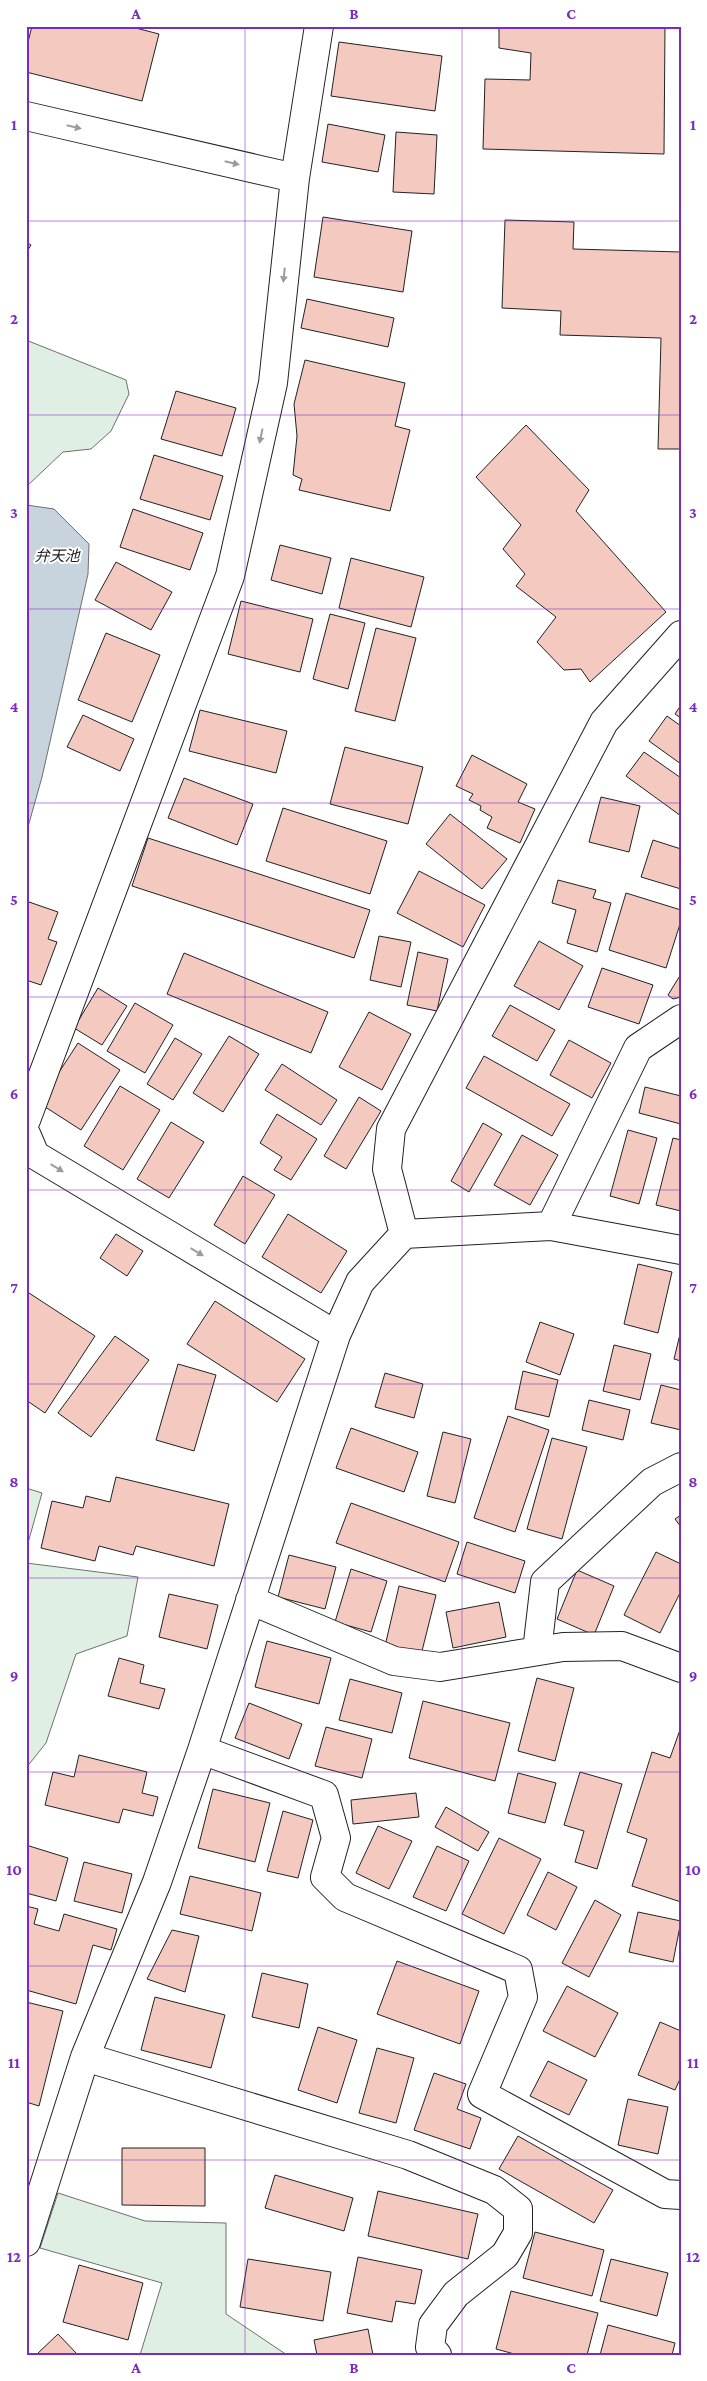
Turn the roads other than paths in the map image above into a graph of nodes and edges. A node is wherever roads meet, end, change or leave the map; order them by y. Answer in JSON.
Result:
{"nodes":[{"id":1,"x":319,"y":26,"type":"edge"},
{"id":2,"x":26,"y":116,"type":"edge"},
{"id":3,"x":295,"y":178,"type":"junction"},
{"id":4,"x":681,"y":635,"type":"edge"},
{"id":5,"x":681,"y":1019,"type":"edge"},
{"id":6,"x":26,"y":1120,"type":"edge"},
{"id":7,"x":26,"y":1134,"type":"edge"},
{"id":8,"x":551,"y":1226,"type":"junction"},
{"id":9,"x":404,"y":1234,"type":"junction"},
{"id":10,"x":681,"y":1250,"type":"edge"},
{"id":11,"x":336,"y":1335,"type":"junction"},
{"id":12,"x":681,"y":1467,"type":"edge"},
{"id":13,"x":250,"y":1600,"type":"junction"},
{"id":14,"x":537,"y":1651,"type":"junction"},
{"id":15,"x":681,"y":1668,"type":"edge"},
{"id":16,"x":202,"y":1750,"type":"junction"},
{"id":17,"x":85,"y":2057,"type":"junction"},
{"id":18,"x":681,"y":2195,"type":"edge"},
{"id":19,"x":26,"y":2242,"type":"edge"},
{"id":20,"x":437,"y":2355,"type":"edge"}],
"edges":[{"from":1,"to":3,"type":"street"},
{"from":2,"to":3,"type":"street","one_way":true},
{"from":3,"to":6,"type":"street","one_way":true},
{"from":4,"to":9,"type":"street"},
{"from":5,"to":8,"type":"street"},
{"from":7,"to":11,"type":"street","one_way":true},
{"from":8,"to":9,"type":"street"},
{"from":8,"to":10,"type":"street"},
{"from":9,"to":11,"type":"street"},
{"from":11,"to":13,"type":"street"},
{"from":12,"to":14,"type":"street"},
{"from":13,"to":14,"type":"street"},
{"from":13,"to":16,"type":"street"},
{"from":14,"to":15,"type":"street"},
{"from":16,"to":17,"type":"street"},
{"from":16,"to":18,"type":"street"},
{"from":17,"to":19,"type":"street"},
{"from":17,"to":20,"type":"street"}]}
